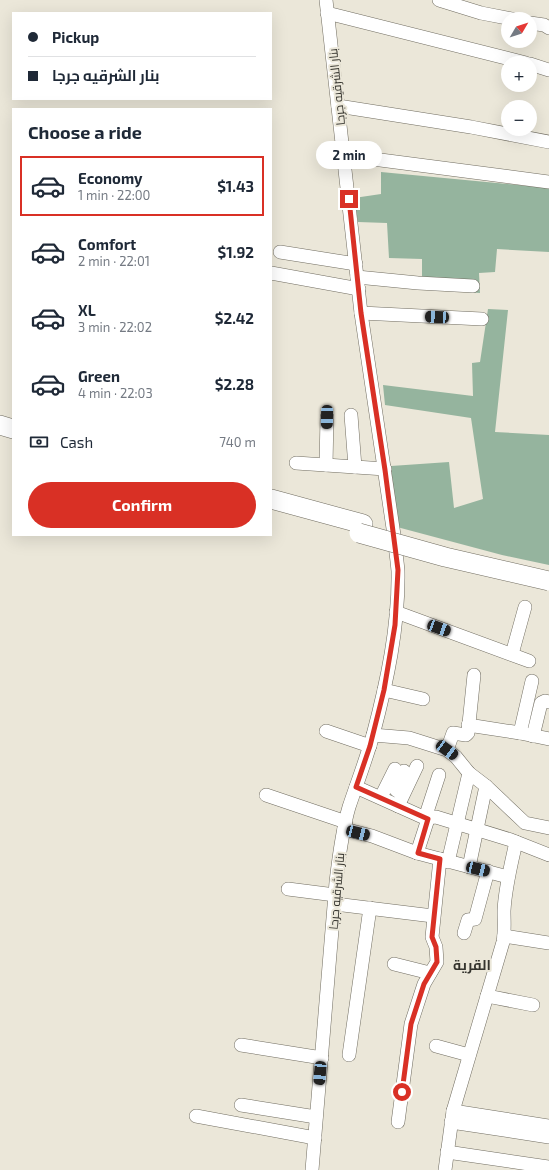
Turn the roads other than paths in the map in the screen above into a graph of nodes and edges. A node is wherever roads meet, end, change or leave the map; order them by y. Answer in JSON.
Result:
{"nodes":[{"id":1,"x":439,"y":0,"type":"edge"},
{"id":2,"x":326,"y":6,"type":"edge"},
{"id":3,"x":501,"y":17,"type":"edge"},
{"id":4,"x":537,"y":24,"type":"edge"},
{"id":5,"x":549,"y":28,"type":"edge"},
{"id":6,"x":501,"y":56,"type":"edge"},
{"id":7,"x":537,"y":66,"type":"edge"},
{"id":8,"x":549,"y":70,"type":"edge"},
{"id":9,"x":338,"y":106,"type":"junction"},
{"id":10,"x":549,"y":142,"type":"edge"},
{"id":11,"x":342,"y":155,"type":"junction"},
{"id":12,"x":549,"y":182,"type":"edge"},
{"id":13,"x":280,"y":252,"type":"dead end"},
{"id":14,"x":356,"y":264,"type":"junction"},
{"id":15,"x":272,"y":273,"type":"edge"},
{"id":16,"x":358,"y":283,"type":"junction"},
{"id":17,"x":473,"y":286,"type":"dead end"},
{"id":18,"x":361,"y":313,"type":"junction"},
{"id":19,"x":482,"y":319,"type":"dead end"},
{"id":20,"x":351,"y":415,"type":"dead end"},
{"id":21,"x":327,"y":417,"type":"dead end"},
{"id":22,"x":0,"y":425,"type":"edge"},
{"id":23,"x":12,"y":429,"type":"edge"},
{"id":24,"x":0,"y":438,"type":"edge"},
{"id":25,"x":12,"y":441,"type":"edge"},
{"id":26,"x":296,"y":463,"type":"dead end"},
{"id":27,"x":326,"y":465,"type":"junction"},
{"id":28,"x":355,"y":467,"type":"junction"},
{"id":29,"x":385,"y":470,"type":"junction"},
{"id":30,"x":272,"y":499,"type":"edge"},
{"id":31,"x":272,"y":511,"type":"edge"},
{"id":32,"x":361,"y":528,"type":"junction"},
{"id":33,"x":549,"y":570,"type":"edge"},
{"id":34,"x":549,"y":581,"type":"edge"},
{"id":35,"x":525,"y":607,"type":"dead end"},
{"id":36,"x":396,"y":612,"type":"junction"},
{"id":37,"x":512,"y":654,"type":"junction"},
{"id":38,"x":529,"y":661,"type":"dead end"},
{"id":39,"x":474,"y":675,"type":"dead end"},
{"id":40,"x":532,"y":681,"type":"dead end"},
{"id":41,"x":384,"y":690,"type":"junction"},
{"id":42,"x":423,"y":699,"type":"dead end"},
{"id":43,"x":549,"y":702,"type":"edge"},
{"id":44,"x":468,"y":725,"type":"junction"},
{"id":45,"x":326,"y":731,"type":"dead end"},
{"id":46,"x":520,"y":733,"type":"junction"},
{"id":47,"x":533,"y":736,"type":"junction"},
{"id":48,"x":372,"y":740,"type":"junction"},
{"id":49,"x":549,"y":740,"type":"edge"},
{"id":50,"x":447,"y":750,"type":"junction"},
{"id":51,"x":417,"y":766,"type":"dead end"},
{"id":52,"x":469,"y":773,"type":"junction"},
{"id":53,"x":439,"y":775,"type":"dead end"},
{"id":54,"x":486,"y":786,"type":"junction"},
{"id":55,"x":356,"y":787,"type":"junction"},
{"id":56,"x":266,"y":795,"type":"dead end"},
{"id":57,"x":381,"y":798,"type":"junction"},
{"id":58,"x":401,"y":800,"type":"junction"},
{"id":59,"x":426,"y":819,"type":"junction"},
{"id":60,"x":457,"y":824,"type":"junction"},
{"id":61,"x":345,"y":825,"type":"junction"},
{"id":62,"x":549,"y":828,"type":"edge"},
{"id":63,"x":476,"y":830,"type":"junction"},
{"id":64,"x":516,"y":842,"type":"junction"},
{"id":65,"x":418,"y":853,"type":"junction"},
{"id":66,"x":549,"y":855,"type":"edge"},
{"id":67,"x":444,"y":860,"type":"junction"},
{"id":68,"x":469,"y":867,"type":"junction"},
{"id":69,"x":488,"y":871,"type":"junction"},
{"id":70,"x":508,"y":876,"type":"junction"},
{"id":71,"x":288,"y":889,"type":"dead end"},
{"id":72,"x":335,"y":899,"type":"junction"},
{"id":73,"x":370,"y":908,"type":"junction"},
{"id":74,"x":433,"y":916,"type":"junction"},
{"id":75,"x":464,"y":933,"type":"dead end"},
{"id":76,"x":504,"y":936,"type":"junction"},
{"id":77,"x":549,"y":943,"type":"edge"},
{"id":78,"x":394,"y":964,"type":"dead end"},
{"id":79,"x":430,"y":973,"type":"junction"},
{"id":80,"x":487,"y":996,"type":"junction"},
{"id":81,"x":533,"y":1005,"type":"dead end"},
{"id":82,"x":242,"y":1045,"type":"dead end"},
{"id":83,"x":436,"y":1046,"type":"dead end"},
{"id":84,"x":349,"y":1054,"type":"dead end"},
{"id":85,"x":469,"y":1055,"type":"junction"},
{"id":86,"x":322,"y":1058,"type":"junction"},
{"id":87,"x":241,"y":1105,"type":"dead end"},
{"id":88,"x":196,"y":1116,"type":"dead end"},
{"id":89,"x":452,"y":1116,"type":"junction"},
{"id":90,"x":316,"y":1117,"type":"junction"},
{"id":91,"x":398,"y":1122,"type":"dead end"},
{"id":92,"x":549,"y":1126,"type":"edge"},
{"id":93,"x":315,"y":1138,"type":"junction"},
{"id":94,"x":549,"y":1138,"type":"edge"},
{"id":95,"x":447,"y":1152,"type":"junction"},
{"id":96,"x":549,"y":1167,"type":"edge"},
{"id":97,"x":312,"y":1170,"type":"edge"},
{"id":98,"x":444,"y":1170,"type":"edge"}],
"edges":[{"from":1,"to":3,"type":"street"},
{"from":2,"to":6,"type":"street"},
{"from":2,"to":9,"type":"street","name":"بنار الشرقيه جرجا"},
{"from":4,"to":5,"type":"street"},
{"from":7,"to":8,"type":"street"},
{"from":9,"to":10,"type":"street"},
{"from":9,"to":11,"type":"street","name":"بنار الشرقيه جرجا"},
{"from":11,"to":12,"type":"street"},
{"from":11,"to":14,"type":"street","name":"بنار الشرقيه جرجا"},
{"from":13,"to":14,"type":"street"},
{"from":14,"to":16,"type":"street","name":"بنار الشرقيه جرجا"},
{"from":15,"to":16,"type":"street"},
{"from":16,"to":17,"type":"street"},
{"from":16,"to":18,"type":"street","name":"بنار الشرقيه جرجا"},
{"from":18,"to":19,"type":"street"},
{"from":18,"to":29,"type":"street","name":"بنار الشرقيه جرجا"},
{"from":20,"to":28,"type":"street"},
{"from":21,"to":27,"type":"street"},
{"from":22,"to":23,"type":"highway"},
{"from":24,"to":25,"type":"highway"},
{"from":26,"to":27,"type":"street"},
{"from":27,"to":28,"type":"street"},
{"from":28,"to":29,"type":"street"},
{"from":29,"to":36,"type":"street","name":"بنار الشرقيه جرجا"},
{"from":30,"to":32,"type":"highway"},
{"from":31,"to":32,"type":"highway"},
{"from":32,"to":33,"type":"highway"},
{"from":32,"to":34,"type":"highway","bridge":true},
{"from":35,"to":37,"type":"street"},
{"from":36,"to":37,"type":"street"},
{"from":36,"to":41,"type":"street","name":"بنار الشرقيه جرجا"},
{"from":37,"to":38,"type":"street"},
{"from":39,"to":44,"type":"street"},
{"from":40,"to":46,"type":"street"},
{"from":41,"to":42,"type":"street"},
{"from":41,"to":48,"type":"street","name":"بنار الشرقيه جرجا"},
{"from":43,"to":47,"type":"street"},
{"from":44,"to":46,"type":"street"},
{"from":44,"to":50,"type":"street"},
{"from":45,"to":48,"type":"street"},
{"from":46,"to":47,"type":"street"},
{"from":47,"to":49,"type":"street"},
{"from":48,"to":50,"type":"street"},
{"from":48,"to":55,"type":"street","name":"بنار الشرقيه جرجا"},
{"from":50,"to":52,"type":"street"},
{"from":51,"to":58,"type":"street"},
{"from":52,"to":54,"type":"street"},
{"from":52,"to":60,"type":"street"},
{"from":53,"to":59,"type":"street"},
{"from":54,"to":62,"type":"street"},
{"from":54,"to":63,"type":"street"},
{"from":55,"to":57,"type":"street"},
{"from":55,"to":61,"type":"street","name":"بنار الشرقيه جرجا"},
{"from":56,"to":61,"type":"street"},
{"from":57,"to":58,"type":"street"},
{"from":57,"to":58,"type":"street"},
{"from":58,"to":59,"type":"street"},
{"from":59,"to":60,"type":"street"},
{"from":59,"to":65,"type":"street"},
{"from":60,"to":63,"type":"street"},
{"from":60,"to":67,"type":"street"},
{"from":61,"to":65,"type":"street"},
{"from":61,"to":72,"type":"street","name":"بنار الشرقيه جرجا"},
{"from":63,"to":64,"type":"street"},
{"from":63,"to":68,"type":"street"},
{"from":64,"to":66,"type":"street"},
{"from":64,"to":70,"type":"street"},
{"from":65,"to":67,"type":"street"},
{"from":67,"to":68,"type":"street"},
{"from":67,"to":74,"type":"street"},
{"from":68,"to":69,"type":"street"},
{"from":69,"to":70,"type":"street"},
{"from":69,"to":75,"type":"street"},
{"from":70,"to":76,"type":"street"},
{"from":71,"to":72,"type":"street"},
{"from":72,"to":73,"type":"street"},
{"from":72,"to":86,"type":"street","name":"بنار الشرقيه جرجا"},
{"from":73,"to":74,"type":"street"},
{"from":73,"to":84,"type":"street"},
{"from":74,"to":79,"type":"street"},
{"from":76,"to":77,"type":"street"},
{"from":76,"to":80,"type":"street"},
{"from":78,"to":79,"type":"street"},
{"from":79,"to":91,"type":"street"},
{"from":80,"to":81,"type":"street"},
{"from":80,"to":85,"type":"street"},
{"from":82,"to":86,"type":"street"},
{"from":83,"to":85,"type":"street"},
{"from":85,"to":89,"type":"street"},
{"from":86,"to":90,"type":"street","name":"بنار الشرقيه جرجا"},
{"from":87,"to":90,"type":"street"},
{"from":88,"to":93,"type":"street"},
{"from":89,"to":92,"type":"street"},
{"from":89,"to":94,"type":"street"},
{"from":89,"to":95,"type":"street"},
{"from":90,"to":93,"type":"street","name":"بنار الشرقيه جرجا"},
{"from":93,"to":97,"type":"street","name":"بنار الشرقيه جرجا"},
{"from":95,"to":96,"type":"street"},
{"from":95,"to":98,"type":"street"}]}
